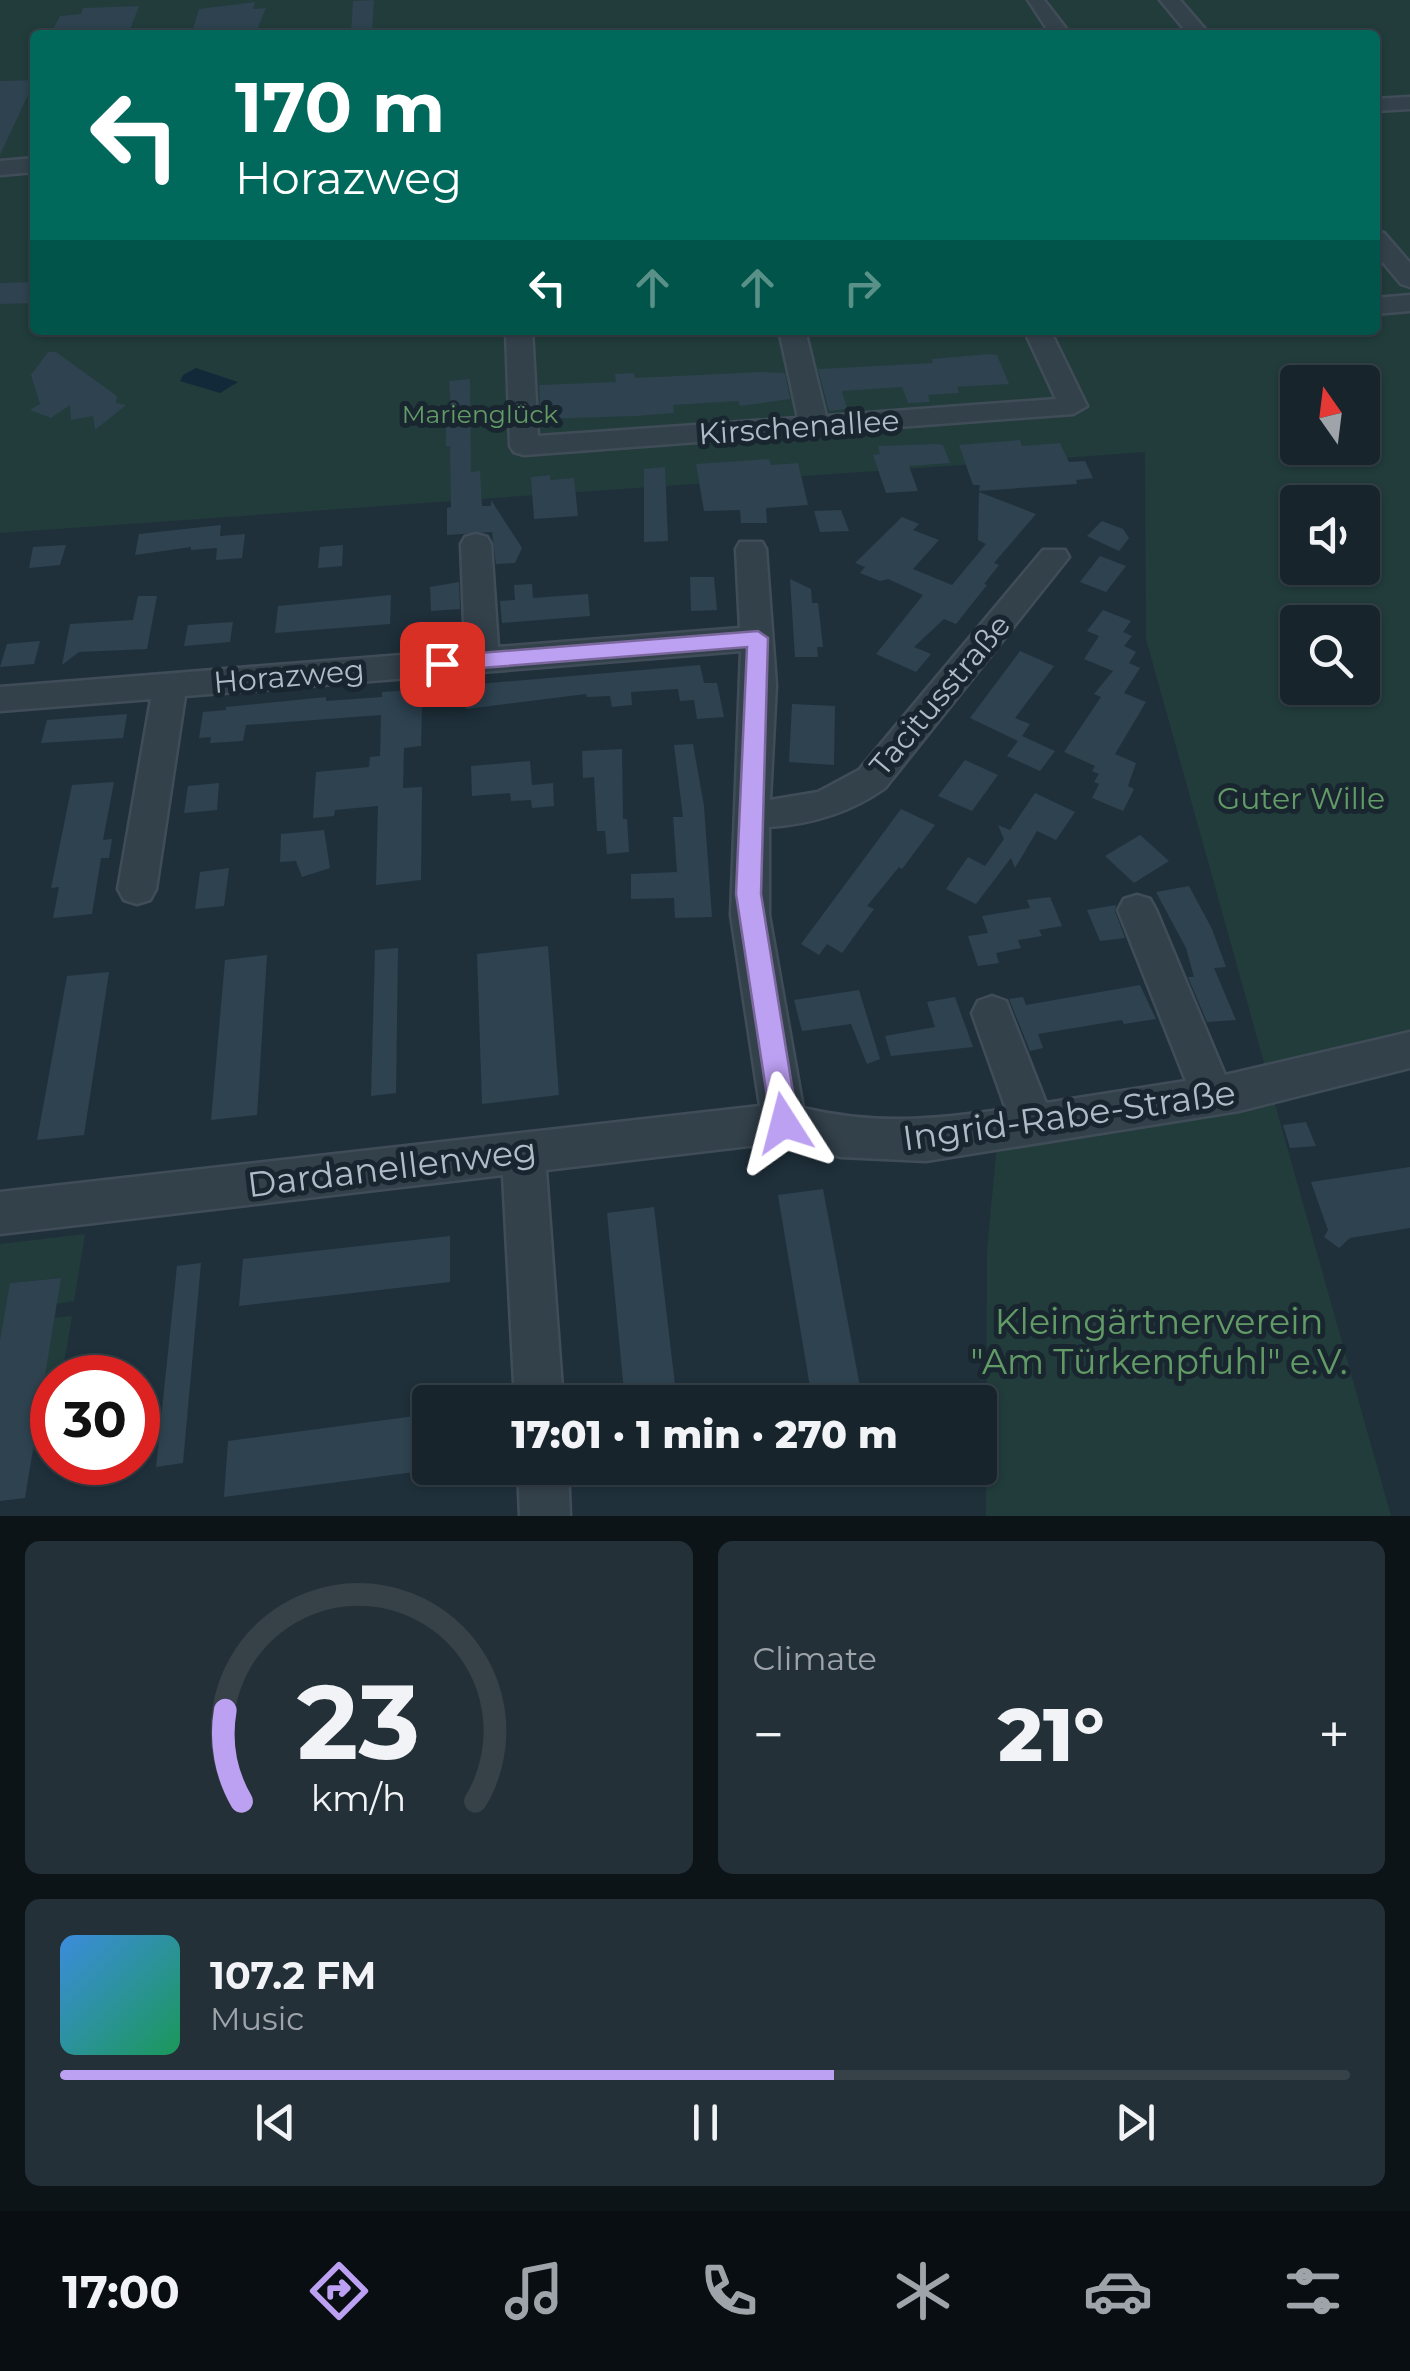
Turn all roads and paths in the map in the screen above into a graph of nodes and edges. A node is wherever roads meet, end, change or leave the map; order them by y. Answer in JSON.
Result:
{"nodes":[{"id":1,"x":1170,"y":0,"type":"edge"},
{"id":2,"x":1036,"y":2,"type":"edge"},
{"id":3,"x":1057,"y":30,"type":"edge"},
{"id":4,"x":1196,"y":30,"type":"edge"},
{"id":5,"x":1410,"y":103,"type":"edge"},
{"id":6,"x":1380,"y":105,"type":"edge"},
{"id":7,"x":30,"y":165,"type":"edge"},
{"id":8,"x":0,"y":168,"type":"edge"},
{"id":9,"x":1380,"y":244,"type":"edge"},
{"id":10,"x":1410,"y":278,"type":"edge"},
{"id":11,"x":1410,"y":303,"type":"edge"},
{"id":12,"x":1380,"y":306,"type":"edge"},
{"id":13,"x":519,"y":335,"type":"edge"},
{"id":14,"x":793,"y":335,"type":"edge"},
{"id":15,"x":1039,"y":335,"type":"edge"},
{"id":16,"x":814,"y":426,"type":"junction"},
{"id":17,"x":476,"y":544,"type":"dead end"},
{"id":18,"x":752,"y":549,"type":"dead end"},
{"id":19,"x":1054,"y":557,"type":"dead end"},
{"id":20,"x":758,"y":638,"type":"junction"},
{"id":21,"x":482,"y":660,"type":"junction"},
{"id":22,"x":170,"y":685,"type":"junction"},
{"id":23,"x":0,"y":699,"type":"edge"},
{"id":24,"x":751,"y":814,"type":"junction"},
{"id":25,"x":138,"y":889,"type":"dead end"},
{"id":26,"x":1137,"y":910,"type":"dead end"},
{"id":27,"x":992,"y":1013,"type":"dead end"},
{"id":28,"x":1410,"y":1050,"type":"edge"},
{"id":29,"x":1213,"y":1096,"type":"junction"},
{"id":30,"x":784,"y":1123,"type":"junction"},
{"id":31,"x":1034,"y":1126,"type":"junction"},
{"id":32,"x":524,"y":1152,"type":"junction"},
{"id":33,"x":0,"y":1213,"type":"edge"},
{"id":34,"x":538,"y":1385,"type":"edge"},
{"id":35,"x":543,"y":1485,"type":"edge"},
{"id":36,"x":546,"y":1516,"type":"edge"}],
"edges":[{"from":1,"to":4,"type":"street"},
{"from":2,"to":3,"type":"street"},
{"from":5,"to":6,"type":"street"},
{"from":7,"to":8,"type":"street"},
{"from":9,"to":10,"type":"street"},
{"from":11,"to":12,"type":"street"},
{"from":13,"to":16,"type":"street","name":"Kirschenallee"},
{"from":14,"to":16,"type":"street"},
{"from":15,"to":16,"type":"street","name":"Kirschenallee"},
{"from":17,"to":21,"type":"street"},
{"from":18,"to":20,"type":"street"},
{"from":19,"to":24,"type":"street","name":"Tacitusstraße"},
{"from":20,"to":21,"type":"street","name":"Horazweg"},
{"from":20,"to":24,"type":"street"},
{"from":21,"to":22,"type":"street","name":"Horazweg"},
{"from":22,"to":23,"type":"street","name":"Horazweg"},
{"from":22,"to":25,"type":"street"},
{"from":24,"to":30,"type":"street"},
{"from":26,"to":29,"type":"street"},
{"from":27,"to":31,"type":"street"},
{"from":28,"to":29,"type":"street","name":"Ingrid-Rabe-Straße"},
{"from":29,"to":31,"type":"street","name":"Ingrid-Rabe-Straße"},
{"from":30,"to":31,"type":"street","name":"Ingrid-Rabe-Straße"},
{"from":30,"to":32,"type":"street","name":"Dardanellenweg"},
{"from":32,"to":33,"type":"street","name":"Dardanellenweg"},
{"from":32,"to":34,"type":"street"},
{"from":35,"to":36,"type":"street"}]}
